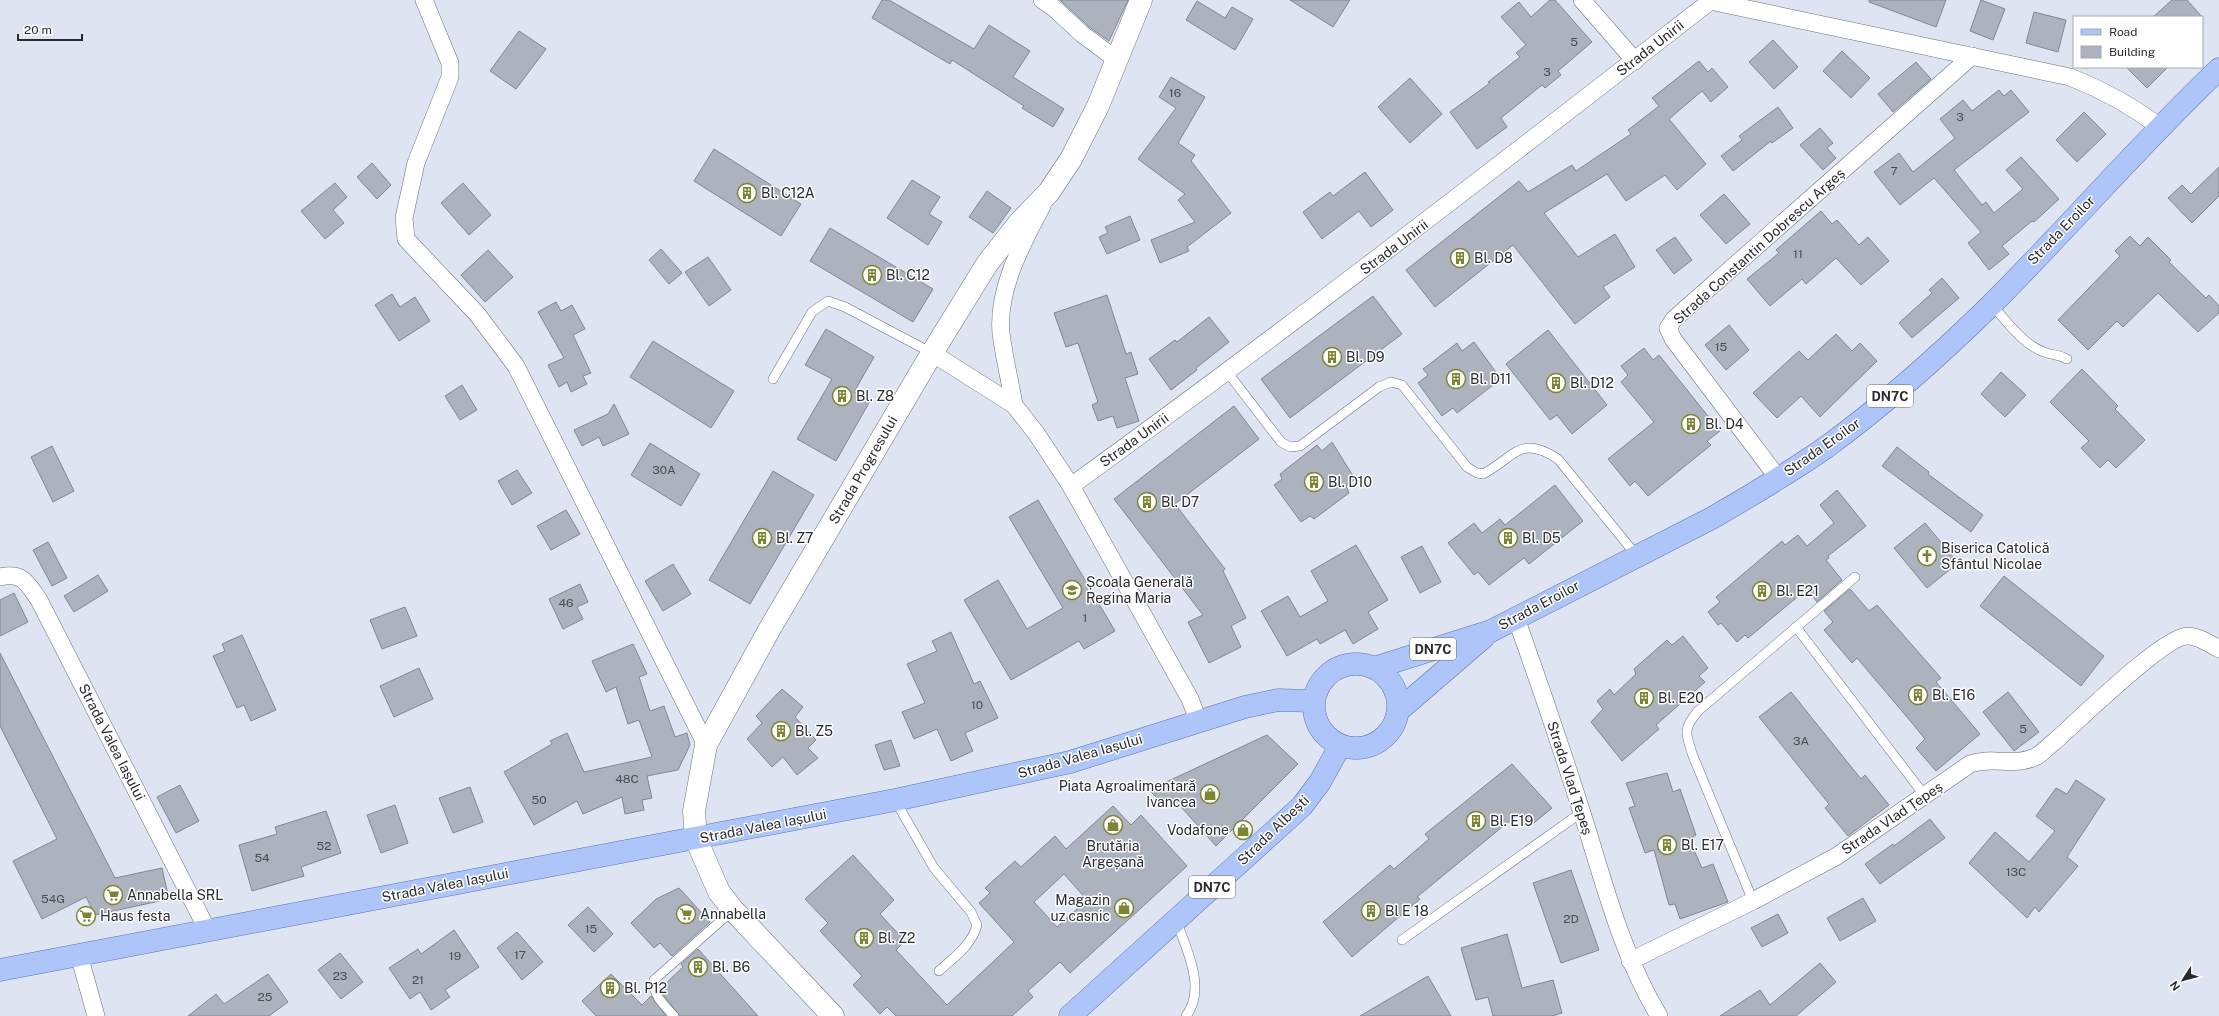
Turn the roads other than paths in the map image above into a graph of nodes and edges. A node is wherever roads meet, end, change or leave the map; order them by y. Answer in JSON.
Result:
{"nodes":[{"id":1,"x":424,"y":0,"type":"edge"},
{"id":2,"x":1042,"y":0,"type":"edge"},
{"id":3,"x":1141,"y":0,"type":"edge"},
{"id":4,"x":1582,"y":0,"type":"edge"},
{"id":5,"x":1711,"y":1,"type":"edge"},
{"id":6,"x":1972,"y":56,"type":"junction"},
{"id":7,"x":1117,"y":60,"type":"junction"},
{"id":8,"x":1635,"y":60,"type":"junction"},
{"id":9,"x":2219,"y":69,"type":"edge"},
{"id":10,"x":2160,"y":127,"type":"junction"},
{"id":11,"x":1049,"y":192,"type":"junction"},
{"id":12,"x":1991,"y":304,"type":"junction"},
{"id":13,"x":932,"y":353,"type":"junction"},
{"id":14,"x":2067,"y":359,"type":"dead end"},
{"id":15,"x":1228,"y":373,"type":"junction"},
{"id":16,"x":773,"y":379,"type":"dead end"},
{"id":17,"x":1014,"y":405,"type":"junction"},
{"id":18,"x":1778,"y":478,"type":"junction"},
{"id":19,"x":1071,"y":486,"type":"junction"},
{"id":20,"x":1636,"y":555,"type":"junction"},
{"id":21,"x":0,"y":577,"type":"edge"},
{"id":22,"x":1855,"y":577,"type":"dead end"},
{"id":23,"x":1516,"y":618,"type":"junction"},
{"id":24,"x":1796,"y":627,"type":"junction"},
{"id":25,"x":1491,"y":631,"type":"junction"},
{"id":26,"x":2219,"y":649,"type":"edge"},
{"id":27,"x":1374,"y":668,"type":"junction"},
{"id":28,"x":1314,"y":701,"type":"junction"},
{"id":29,"x":1398,"y":711,"type":"junction"},
{"id":30,"x":1198,"y":720,"type":"junction"},
{"id":31,"x":706,"y":745,"type":"junction"},
{"id":32,"x":1340,"y":746,"type":"junction"},
{"id":33,"x":1925,"y":796,"type":"junction"},
{"id":34,"x":896,"y":800,"type":"junction"},
{"id":35,"x":1582,"y":812,"type":"junction"},
{"id":36,"x":696,"y":839,"type":"junction"},
{"id":37,"x":1753,"y":900,"type":"junction"},
{"id":38,"x":733,"y":910,"type":"junction"},
{"id":39,"x":1176,"y":920,"type":"junction"},
{"id":40,"x":207,"y":930,"type":"junction"},
{"id":41,"x":1402,"y":940,"type":"dead end"},
{"id":42,"x":79,"y":954,"type":"junction"},
{"id":43,"x":1630,"y":962,"type":"junction"},
{"id":44,"x":0,"y":970,"type":"edge"},
{"id":45,"x":939,"y":971,"type":"dead end"},
{"id":46,"x":96,"y":1016,"type":"edge"},
{"id":47,"x":674,"y":1016,"type":"edge"},
{"id":48,"x":833,"y":1016,"type":"edge"},
{"id":49,"x":1070,"y":1016,"type":"edge"},
{"id":50,"x":1186,"y":1016,"type":"edge"},
{"id":51,"x":1659,"y":1016,"type":"edge"}],
"edges":[{"from":1,"to":31,"type":"street"},
{"from":2,"to":7,"type":"street"},
{"from":3,"to":7,"type":"street","name":"Strada Progresului"},
{"from":4,"to":8,"type":"street"},
{"from":5,"to":6,"type":"street"},
{"from":5,"to":8,"type":"street","name":"Strada Unirii"},
{"from":6,"to":10,"type":"street"},
{"from":6,"to":18,"type":"street","name":"Strada Constantin Dobrescu Argeș"},
{"from":7,"to":11,"type":"street","name":"Strada Progresului"},
{"from":8,"to":15,"type":"street","name":"Strada Unirii"},
{"from":9,"to":10,"type":"main road","name":"Strada Eroilor","number":"DN7C"},
{"from":10,"to":12,"type":"main road","name":"Strada Eroilor","number":"DN7C"},
{"from":11,"to":13,"type":"street","name":"Strada Progresului"},
{"from":11,"to":17,"type":"street"},
{"from":12,"to":14,"type":"lane"},
{"from":12,"to":18,"type":"main road","name":"Strada Eroilor","number":"DN7C"},
{"from":13,"to":16,"type":"lane"},
{"from":13,"to":17,"type":"street"},
{"from":13,"to":31,"type":"street","name":"Strada Progresului"},
{"from":15,"to":19,"type":"street","name":"Strada Unirii"},
{"from":15,"to":20,"type":"lane"},
{"from":17,"to":19,"type":"street"},
{"from":18,"to":20,"type":"main road","name":"Strada Eroilor","number":"DN7C"},
{"from":19,"to":30,"type":"street"},
{"from":20,"to":23,"type":"main road","name":"Strada Eroilor","number":"DN7C"},
{"from":21,"to":40,"type":"street","name":"Strada Valea Iașului"},
{"from":22,"to":24,"type":"lane"},
{"from":23,"to":25,"type":"main road","name":"Strada Eroilor","number":"DN7C"},
{"from":23,"to":35,"type":"street","name":"Strada Vlad Țepeș"},
{"from":24,"to":33,"type":"lane"},
{"from":24,"to":37,"type":"lane"},
{"from":25,"to":27,"type":"main road","name":"Strada Eroilor","number":"DN7C"},
{"from":25,"to":29,"type":"main road"},
{"from":26,"to":33,"type":"street","name":"Strada Vlad Țepeș"},
{"from":27,"to":28,"type":"main road","number":"DN7C"},
{"from":27,"to":29,"type":"main road"},
{"from":28,"to":30,"type":"main road","name":"Strada Valea Iașului"},
{"from":28,"to":32,"type":"main road","number":"DN7C"},
{"from":29,"to":32,"type":"main road"},
{"from":30,"to":34,"type":"main road","name":"Strada Valea Iașului"},
{"from":31,"to":36,"type":"street","name":"Strada Progresului"},
{"from":32,"to":39,"type":"main road","name":"Strada Albești","number":"DN7C"},
{"from":33,"to":37,"type":"street","name":"Strada Vlad Țepeș"},
{"from":34,"to":36,"type":"main road","name":"Strada Valea Iașului"},
{"from":34,"to":45,"type":"lane"},
{"from":35,"to":41,"type":"lane"},
{"from":35,"to":43,"type":"street","name":"Strada Vlad Țepeș"},
{"from":36,"to":38,"type":"street","name":"Strada Progresului"},
{"from":36,"to":40,"type":"main road","name":"Strada Valea Iașului"},
{"from":37,"to":43,"type":"street","name":"Strada Vlad Țepeș"},
{"from":38,"to":47,"type":"lane"},
{"from":38,"to":48,"type":"street","name":"Strada Progresului"},
{"from":39,"to":49,"type":"main road","name":"Strada Albești","number":"DN7C"},
{"from":39,"to":50,"type":"lane"},
{"from":40,"to":42,"type":"main road","name":"Strada Valea Iașului"},
{"from":42,"to":44,"type":"main road","name":"Strada Valea Iașului"},
{"from":42,"to":46,"type":"street"},
{"from":43,"to":51,"type":"street","name":"Strada Vlad Țepeș"}]}
